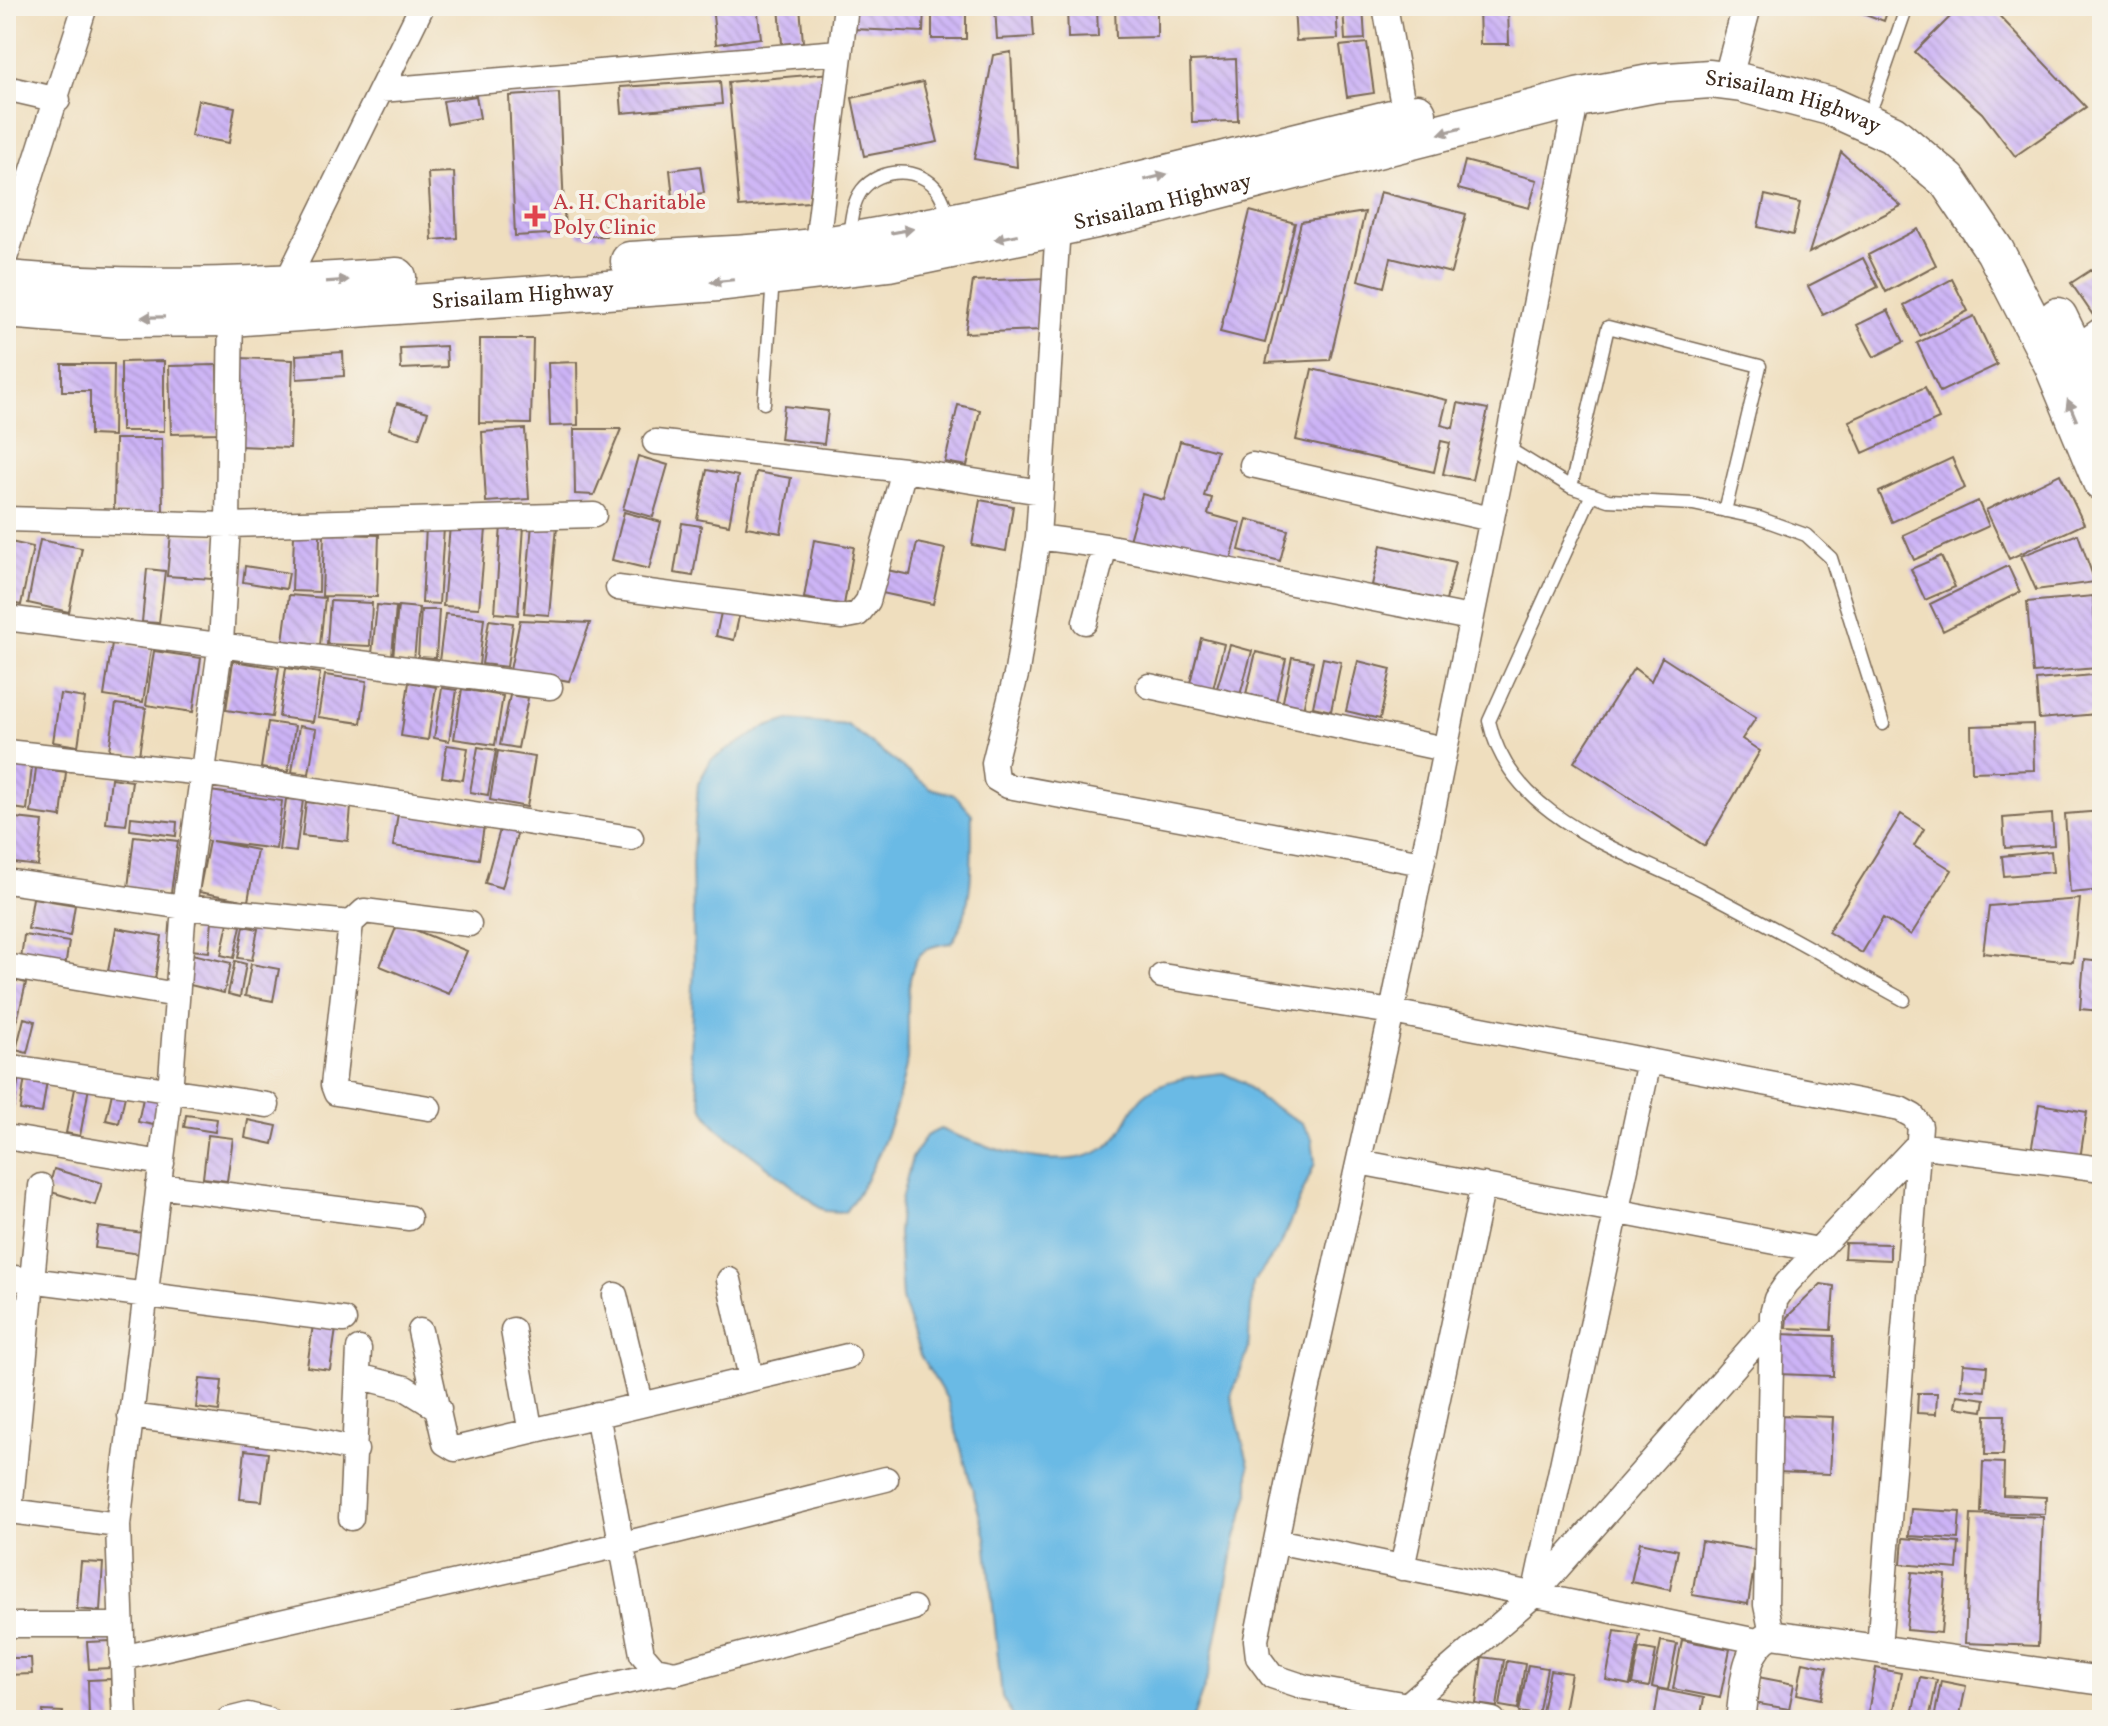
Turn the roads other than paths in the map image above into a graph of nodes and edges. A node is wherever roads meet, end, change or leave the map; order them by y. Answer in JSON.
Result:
{"nodes":[{"id":1,"x":85,"y":6,"type":"edge"},
{"id":2,"x":422,"y":6,"type":"edge"},
{"id":3,"x":846,"y":6,"type":"edge"},
{"id":4,"x":1385,"y":6,"type":"edge"},
{"id":5,"x":1747,"y":6,"type":"edge"},
{"id":6,"x":1907,"y":6,"type":"edge"},
{"id":7,"x":839,"y":52,"type":"junction"},
{"id":8,"x":1730,"y":71,"type":"junction"},
{"id":9,"x":6,"y":88,"type":"edge"},
{"id":10,"x":381,"y":90,"type":"junction"},
{"id":11,"x":1577,"y":98,"type":"junction"},
{"id":12,"x":58,"y":100,"type":"junction"},
{"id":13,"x":1874,"y":101,"type":"junction"},
{"id":14,"x":1408,"y":128,"type":"junction"},
{"id":15,"x":951,"y":221,"type":"junction"},
{"id":16,"x":1058,"y":227,"type":"junction"},
{"id":17,"x":827,"y":253,"type":"junction"},
{"id":18,"x":6,"y":255,"type":"edge"},
{"id":19,"x":773,"y":275,"type":"junction"},
{"id":20,"x":6,"y":280,"type":"edge"},
{"id":21,"x":285,"y":285,"type":"junction"},
{"id":22,"x":231,"y":302,"type":"junction"},
{"id":23,"x":6,"y":309,"type":"edge"},
{"id":24,"x":2076,"y":347,"type":"edge"},
{"id":25,"x":764,"y":403,"type":"dead end"},
{"id":26,"x":2102,"y":408,"type":"edge"},
{"id":27,"x":655,"y":442,"type":"dead end"},
{"id":28,"x":1506,"y":447,"type":"junction"},
{"id":29,"x":1252,"y":465,"type":"dead end"},
{"id":30,"x":904,"y":470,"type":"junction"},
{"id":31,"x":2102,"y":482,"type":"edge"},
{"id":32,"x":1571,"y":487,"type":"junction"},
{"id":33,"x":1041,"y":492,"type":"junction"},
{"id":34,"x":1592,"y":494,"type":"junction"},
{"id":35,"x":1725,"y":511,"type":"junction"},
{"id":36,"x":594,"y":515,"type":"dead end"},
{"id":37,"x":6,"y":519,"type":"edge"},
{"id":38,"x":1491,"y":519,"type":"junction"},
{"id":39,"x":228,"y":525,"type":"junction"},
{"id":40,"x":1038,"y":537,"type":"junction"},
{"id":41,"x":1105,"y":546,"type":"junction"},
{"id":42,"x":618,"y":588,"type":"dead end"},
{"id":43,"x":6,"y":618,"type":"edge"},
{"id":44,"x":1470,"y":618,"type":"junction"},
{"id":45,"x":1085,"y":622,"type":"dead end"},
{"id":46,"x":221,"y":642,"type":"junction"},
{"id":47,"x":1149,"y":686,"type":"dead end"},
{"id":48,"x":550,"y":687,"type":"dead end"},
{"id":49,"x":1883,"y":724,"type":"dead end"},
{"id":50,"x":1444,"y":749,"type":"junction"},
{"id":51,"x":6,"y":752,"type":"edge"},
{"id":52,"x":203,"y":773,"type":"junction"},
{"id":53,"x":631,"y":838,"type":"dead end"},
{"id":54,"x":1422,"y":863,"type":"junction"},
{"id":55,"x":6,"y":881,"type":"edge"},
{"id":56,"x":184,"y":907,"type":"junction"},
{"id":57,"x":351,"y":923,"type":"junction"},
{"id":58,"x":469,"y":924,"type":"dead end"},
{"id":59,"x":6,"y":966,"type":"edge"},
{"id":60,"x":1162,"y":976,"type":"dead end"},
{"id":61,"x":177,"y":995,"type":"junction"},
{"id":62,"x":1904,"y":1000,"type":"dead end"},
{"id":63,"x":1392,"y":1012,"type":"junction"},
{"id":64,"x":1649,"y":1061,"type":"junction"},
{"id":65,"x":6,"y":1066,"type":"edge"},
{"id":66,"x":170,"y":1092,"type":"junction"},
{"id":67,"x":267,"y":1105,"type":"dead end"},
{"id":68,"x":429,"y":1108,"type":"dead end"},
{"id":69,"x":6,"y":1137,"type":"edge"},
{"id":70,"x":1917,"y":1145,"type":"junction"},
{"id":71,"x":1359,"y":1162,"type":"junction"},
{"id":72,"x":2102,"y":1169,"type":"edge"},
{"id":73,"x":160,"y":1175,"type":"junction"},
{"id":74,"x":1483,"y":1185,"type":"junction"},
{"id":75,"x":41,"y":1186,"type":"dead end"},
{"id":76,"x":1617,"y":1209,"type":"junction"},
{"id":77,"x":409,"y":1218,"type":"dead end"},
{"id":78,"x":1818,"y":1250,"type":"junction"},
{"id":79,"x":6,"y":1277,"type":"edge"},
{"id":80,"x":32,"y":1280,"type":"junction"},
{"id":81,"x":729,"y":1280,"type":"dead end"},
{"id":82,"x":144,"y":1295,"type":"junction"},
{"id":83,"x":615,"y":1295,"type":"dead end"},
{"id":84,"x":344,"y":1320,"type":"dead end"},
{"id":85,"x":1772,"y":1324,"type":"junction"},
{"id":86,"x":513,"y":1330,"type":"dead end"},
{"id":87,"x":420,"y":1331,"type":"dead end"},
{"id":88,"x":359,"y":1349,"type":"dead end"},
{"id":89,"x":848,"y":1356,"type":"dead end"},
{"id":90,"x":358,"y":1376,"type":"junction"},
{"id":91,"x":751,"y":1378,"type":"junction"},
{"id":92,"x":13,"y":1397,"type":"edge"},
{"id":93,"x":641,"y":1403,"type":"junction"},
{"id":94,"x":439,"y":1409,"type":"junction"},
{"id":95,"x":597,"y":1414,"type":"junction"},
{"id":96,"x":130,"y":1416,"type":"junction"},
{"id":97,"x":530,"y":1428,"type":"junction"},
{"id":98,"x":356,"y":1450,"type":"junction"},
{"id":99,"x":886,"y":1479,"type":"dead end"},
{"id":100,"x":8,"y":1511,"type":"edge"},
{"id":101,"x":351,"y":1518,"type":"dead end"},
{"id":102,"x":118,"y":1525,"type":"junction"},
{"id":103,"x":1276,"y":1541,"type":"junction"},
{"id":104,"x":620,"y":1545,"type":"junction"},
{"id":105,"x":1402,"y":1568,"type":"junction"},
{"id":106,"x":1534,"y":1595,"type":"junction"},
{"id":107,"x":913,"y":1608,"type":"dead end"},
{"id":108,"x":6,"y":1625,"type":"edge"},
{"id":109,"x":119,"y":1625,"type":"junction"},
{"id":110,"x":1765,"y":1638,"type":"junction"},
{"id":111,"x":1879,"y":1648,"type":"junction"},
{"id":112,"x":122,"y":1658,"type":"junction"},
{"id":113,"x":669,"y":1672,"type":"junction"},
{"id":114,"x":2102,"y":1681,"type":"edge"},
{"id":115,"x":1406,"y":1706,"type":"junction"},
{"id":116,"x":125,"y":1720,"type":"edge"},
{"id":117,"x":228,"y":1720,"type":"edge"},
{"id":118,"x":268,"y":1720,"type":"edge"},
{"id":119,"x":457,"y":1720,"type":"edge"},
{"id":120,"x":1493,"y":1720,"type":"edge"},
{"id":121,"x":1740,"y":1720,"type":"edge"}],
"edges":[{"from":1,"to":12,"type":"street"},
{"from":2,"to":10,"type":"street"},
{"from":3,"to":7,"type":"street"},
{"from":4,"to":14,"type":"street"},
{"from":5,"to":8,"type":"street"},
{"from":6,"to":13,"type":"lane"},
{"from":7,"to":10,"type":"street"},
{"from":7,"to":17,"type":"street"},
{"from":8,"to":11,"type":"highway","name":"Srisailam Highway"},
{"from":8,"to":13,"type":"highway","name":"Srisailam Highway"},
{"from":8,"to":14,"type":"highway","name":"Srisailam Highway"},
{"from":8,"to":24,"type":"highway","name":"Srisailam Highway"},
{"from":9,"to":12,"type":"street"},
{"from":10,"to":21,"type":"street"},
{"from":11,"to":14,"type":"highway","name":"Srisailam Highway","one_way":true},
{"from":11,"to":28,"type":"street"},
{"from":12,"to":18,"type":"street"},
{"from":13,"to":24,"type":"highway","name":"Srisailam Highway"},
{"from":15,"to":14,"type":"highway","name":"Srisailam Highway","one_way":true},
{"from":14,"to":16,"type":"highway","name":"Srisailam Highway"},
{"from":17,"to":15,"type":"highway","name":"Srisailam Highway","one_way":true},
{"from":15,"to":17,"type":"lane"},
{"from":16,"to":17,"type":"highway","name":"Srisailam Highway","one_way":true},
{"from":16,"to":33,"type":"street"},
{"from":17,"to":19,"type":"highway","name":"Srisailam Highway"},
{"from":21,"to":17,"type":"highway","name":"Srisailam Highway","one_way":true},
{"from":19,"to":22,"type":"highway","name":"Srisailam Highway","one_way":true},
{"from":19,"to":25,"type":"lane"},
{"from":20,"to":22,"type":"highway","name":"Srisailam Highway"},
{"from":21,"to":22,"type":"highway","name":"Srisailam Highway"},
{"from":22,"to":23,"type":"highway","name":"Srisailam Highway","one_way":true},
{"from":22,"to":39,"type":"street"},
{"from":24,"to":26,"type":"highway","name":"Srisailam Highway"},
{"from":31,"to":24,"type":"highway","name":"Srisailam Highway","one_way":true},
{"from":27,"to":30,"type":"street"},
{"from":28,"to":32,"type":"lane"},
{"from":28,"to":38,"type":"street"},
{"from":29,"to":38,"type":"street"},
{"from":30,"to":33,"type":"street"},
{"from":30,"to":42,"type":"street"},
{"from":32,"to":34,"type":"lane"},
{"from":32,"to":35,"type":"lane"},
{"from":33,"to":40,"type":"street"},
{"from":34,"to":35,"type":"lane"},
{"from":34,"to":62,"type":"lane"},
{"from":35,"to":49,"type":"lane"},
{"from":36,"to":39,"type":"street"},
{"from":37,"to":39,"type":"street"},
{"from":38,"to":44,"type":"street"},
{"from":39,"to":46,"type":"street"},
{"from":40,"to":41,"type":"street"},
{"from":40,"to":54,"type":"street"},
{"from":41,"to":44,"type":"street"},
{"from":41,"to":45,"type":"street"},
{"from":43,"to":46,"type":"street"},
{"from":44,"to":50,"type":"street"},
{"from":46,"to":48,"type":"street"},
{"from":46,"to":52,"type":"street"},
{"from":47,"to":50,"type":"street"},
{"from":50,"to":54,"type":"street"},
{"from":51,"to":52,"type":"street"},
{"from":52,"to":53,"type":"street"},
{"from":52,"to":56,"type":"street"},
{"from":54,"to":63,"type":"street"},
{"from":55,"to":56,"type":"street"},
{"from":56,"to":57,"type":"street"},
{"from":56,"to":61,"type":"street"},
{"from":57,"to":58,"type":"street"},
{"from":57,"to":68,"type":"street"},
{"from":59,"to":61,"type":"street"},
{"from":60,"to":63,"type":"street"},
{"from":61,"to":66,"type":"street"},
{"from":63,"to":64,"type":"street"},
{"from":63,"to":71,"type":"street"},
{"from":64,"to":70,"type":"street"},
{"from":64,"to":76,"type":"street"},
{"from":65,"to":66,"type":"street"},
{"from":66,"to":67,"type":"street"},
{"from":66,"to":73,"type":"street"},
{"from":69,"to":73,"type":"street"},
{"from":70,"to":72,"type":"street"},
{"from":70,"to":78,"type":"street"},
{"from":70,"to":111,"type":"street"},
{"from":71,"to":74,"type":"street"},
{"from":71,"to":103,"type":"street"},
{"from":73,"to":77,"type":"street"},
{"from":73,"to":82,"type":"street"},
{"from":74,"to":76,"type":"street"},
{"from":74,"to":105,"type":"street"},
{"from":75,"to":80,"type":"street"},
{"from":76,"to":78,"type":"street"},
{"from":76,"to":106,"type":"street"},
{"from":78,"to":85,"type":"street"},
{"from":79,"to":80,"type":"street"},
{"from":80,"to":82,"type":"street"},
{"from":80,"to":92,"type":"street"},
{"from":81,"to":91,"type":"street"},
{"from":82,"to":84,"type":"street"},
{"from":82,"to":96,"type":"street"},
{"from":83,"to":93,"type":"street"},
{"from":85,"to":106,"type":"street"},
{"from":85,"to":110,"type":"street"},
{"from":86,"to":97,"type":"street"},
{"from":87,"to":94,"type":"street"},
{"from":88,"to":90,"type":"street"},
{"from":89,"to":91,"type":"street"},
{"from":90,"to":94,"type":"street"},
{"from":90,"to":98,"type":"street"},
{"from":91,"to":93,"type":"street"},
{"from":92,"to":100,"type":"street"},
{"from":93,"to":95,"type":"street"},
{"from":94,"to":97,"type":"street"},
{"from":95,"to":97,"type":"street"},
{"from":95,"to":104,"type":"street"},
{"from":96,"to":98,"type":"street"},
{"from":96,"to":102,"type":"street"},
{"from":98,"to":101,"type":"street"},
{"from":99,"to":104,"type":"street"},
{"from":100,"to":102,"type":"street"},
{"from":102,"to":109,"type":"street"},
{"from":103,"to":105,"type":"street"},
{"from":103,"to":115,"type":"street"},
{"from":104,"to":112,"type":"street"},
{"from":104,"to":113,"type":"street"},
{"from":105,"to":106,"type":"street"},
{"from":106,"to":110,"type":"street"},
{"from":106,"to":115,"type":"street"},
{"from":107,"to":113,"type":"street"},
{"from":108,"to":109,"type":"street"},
{"from":109,"to":112,"type":"street"},
{"from":110,"to":111,"type":"street"},
{"from":110,"to":121,"type":"street"},
{"from":111,"to":114,"type":"street"},
{"from":112,"to":116,"type":"street"},
{"from":113,"to":119,"type":"street"},
{"from":115,"to":120,"type":"street"},
{"from":117,"to":118,"type":"street"}]}
